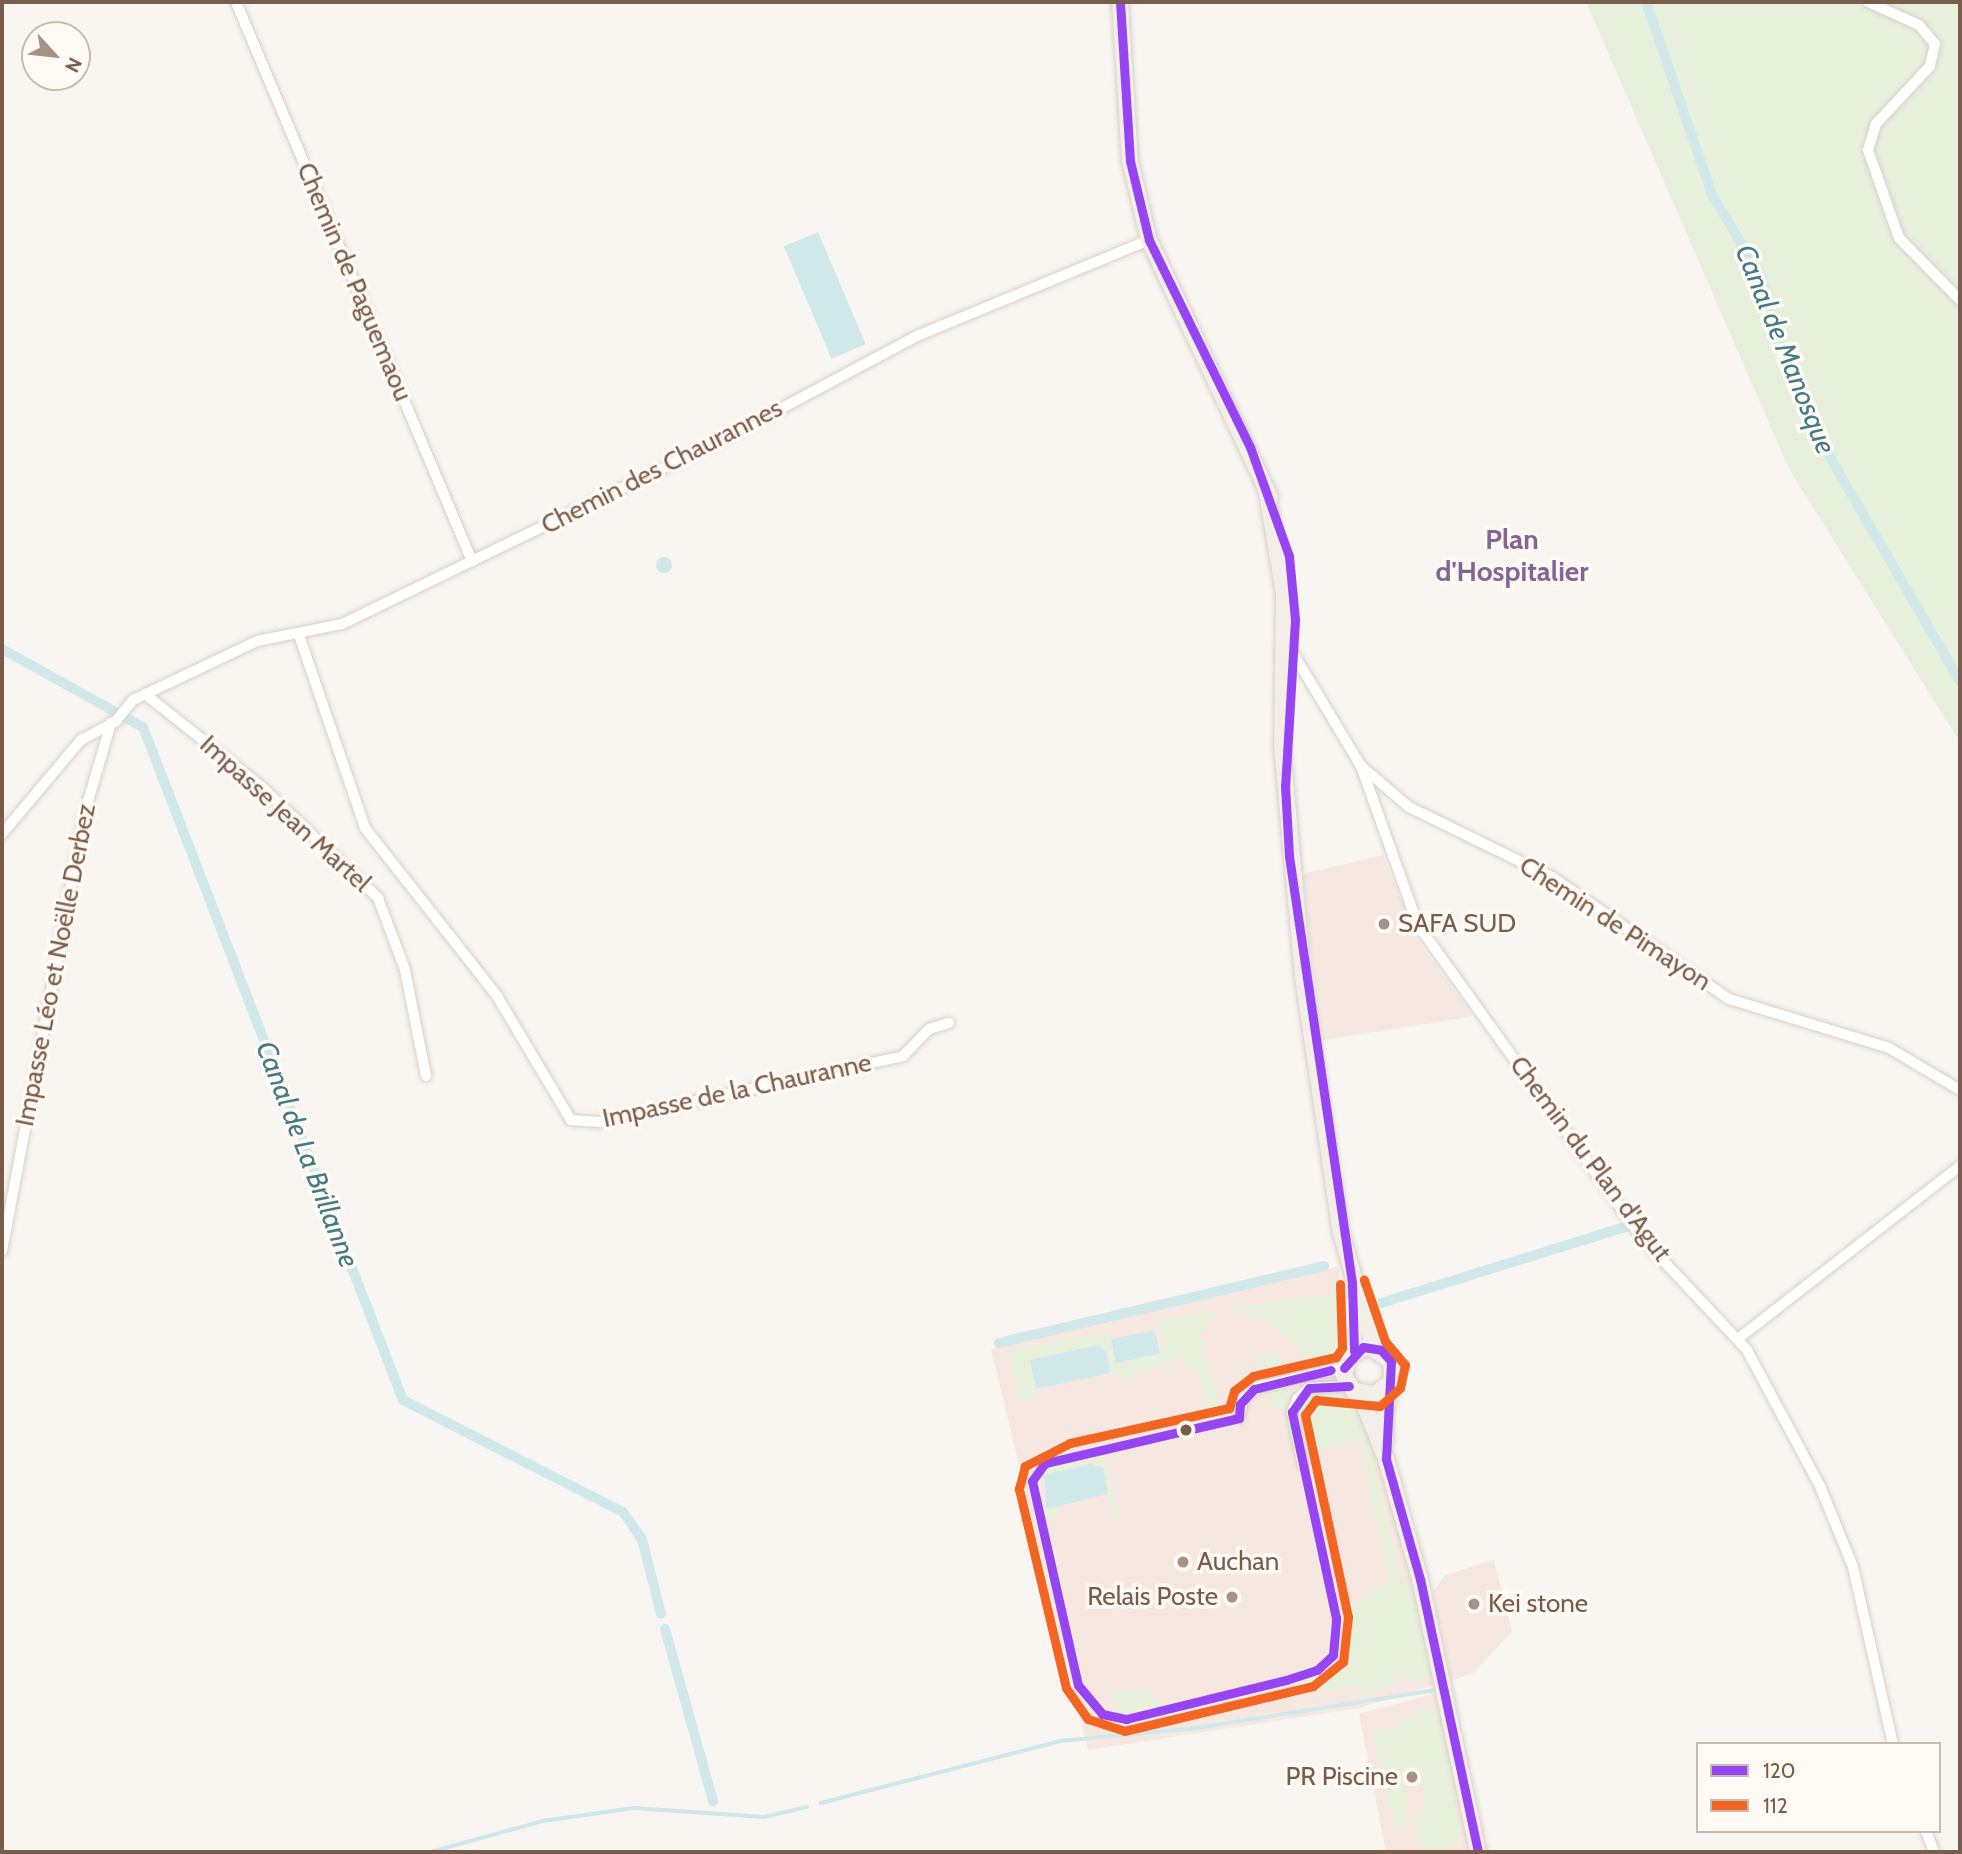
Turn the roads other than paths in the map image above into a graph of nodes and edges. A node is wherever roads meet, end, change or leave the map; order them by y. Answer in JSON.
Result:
{"nodes":[{"id":1,"x":236,"y":2,"type":"edge"},
{"id":2,"x":1120,"y":2,"type":"edge"},
{"id":3,"x":1868,"y":2,"type":"edge"},
{"id":4,"x":1149,"y":240,"type":"junction"},
{"id":5,"x":1960,"y":300,"type":"edge"},
{"id":6,"x":1266,"y":488,"type":"junction"},
{"id":7,"x":472,"y":561,"type":"junction"},
{"id":8,"x":1284,"y":593,"type":"junction"},
{"id":9,"x":299,"y":635,"type":"junction"},
{"id":10,"x":1294,"y":660,"type":"junction"},
{"id":11,"x":145,"y":694,"type":"junction"},
{"id":12,"x":111,"y":723,"type":"junction"},
{"id":13,"x":1361,"y":766,"type":"junction"},
{"id":14,"x":1285,"y":786,"type":"junction"},
{"id":15,"x":2,"y":834,"type":"edge"},
{"id":16,"x":949,"y":1023,"type":"dead end"},
{"id":17,"x":426,"y":1076,"type":"dead end"},
{"id":18,"x":1960,"y":1090,"type":"edge"},
{"id":19,"x":1960,"y":1166,"type":"edge"},
{"id":20,"x":2,"y":1251,"type":"edge"},
{"id":21,"x":1352,"y":1283,"type":"junction"},
{"id":22,"x":1739,"y":1338,"type":"junction"},
{"id":23,"x":1374,"y":1347,"type":"junction"},
{"id":24,"x":1354,"y":1351,"type":"junction"},
{"id":25,"x":1344,"y":1368,"type":"junction"},
{"id":26,"x":1389,"y":1383,"type":"junction"},
{"id":27,"x":1355,"y":1390,"type":"junction"},
{"id":28,"x":1239,"y":1418,"type":"dead end"},
{"id":29,"x":1386,"y":1459,"type":"junction"},
{"id":30,"x":1303,"y":1465,"type":"dead end"},
{"id":31,"x":1893,"y":1742,"type":"edge"},
{"id":32,"x":1927,"y":1833,"type":"edge"},
{"id":33,"x":1478,"y":1852,"type":"edge"},
{"id":34,"x":1934,"y":1852,"type":"edge"}],
"edges":[{"from":1,"to":7,"type":"street","name":"Chemin de Paguemaou"},
{"from":2,"to":4,"type":"main road"},
{"from":3,"to":5,"type":"street"},
{"from":4,"to":6,"type":"main road"},
{"from":4,"to":7,"type":"street","name":"Chemin des Chaurannes"},
{"from":6,"to":8,"type":"main road"},
{"from":6,"to":10,"type":"main road"},
{"from":7,"to":9,"type":"street","name":"Chemin des Chaurannes"},
{"from":8,"to":10,"type":"street"},
{"from":8,"to":14,"type":"main road"},
{"from":9,"to":11,"type":"street","name":"Chemin des Chaurannes"},
{"from":9,"to":16,"type":"street","name":"Impasse de la Chauranne"},
{"from":10,"to":13,"type":"street","name":"Chemin de Pimayon"},
{"from":10,"to":14,"type":"main road"},
{"from":11,"to":12,"type":"street","name":"Chemin des Chaurannes"},
{"from":11,"to":17,"type":"street","name":"Impasse Jean Martel"},
{"from":12,"to":15,"type":"street"},
{"from":12,"to":20,"type":"street","name":"Impasse Léo et Noëlle Derbez"},
{"from":13,"to":18,"type":"street","name":"Chemin de Pimayon"},
{"from":13,"to":22,"type":"street","name":"Chemin du Plan d'Agut"},
{"from":14,"to":21,"type":"main road"},
{"from":19,"to":22,"type":"street"},
{"from":21,"to":23,"type":"main road"},
{"from":21,"to":24,"type":"main road"},
{"from":22,"to":31,"type":"street","name":"Chemin du Plan d'Agut"},
{"from":23,"to":24,"type":"main road"},
{"from":23,"to":26,"type":"main road"},
{"from":24,"to":25,"type":"main road"},
{"from":25,"to":27,"type":"main road"},
{"from":25,"to":28,"type":"street"},
{"from":26,"to":27,"type":"main road"},
{"from":26,"to":29,"type":"main road"},
{"from":27,"to":29,"type":"main road"},
{"from":27,"to":30,"type":"street"},
{"from":29,"to":33,"type":"main road"},
{"from":32,"to":34,"type":"street"}]}
